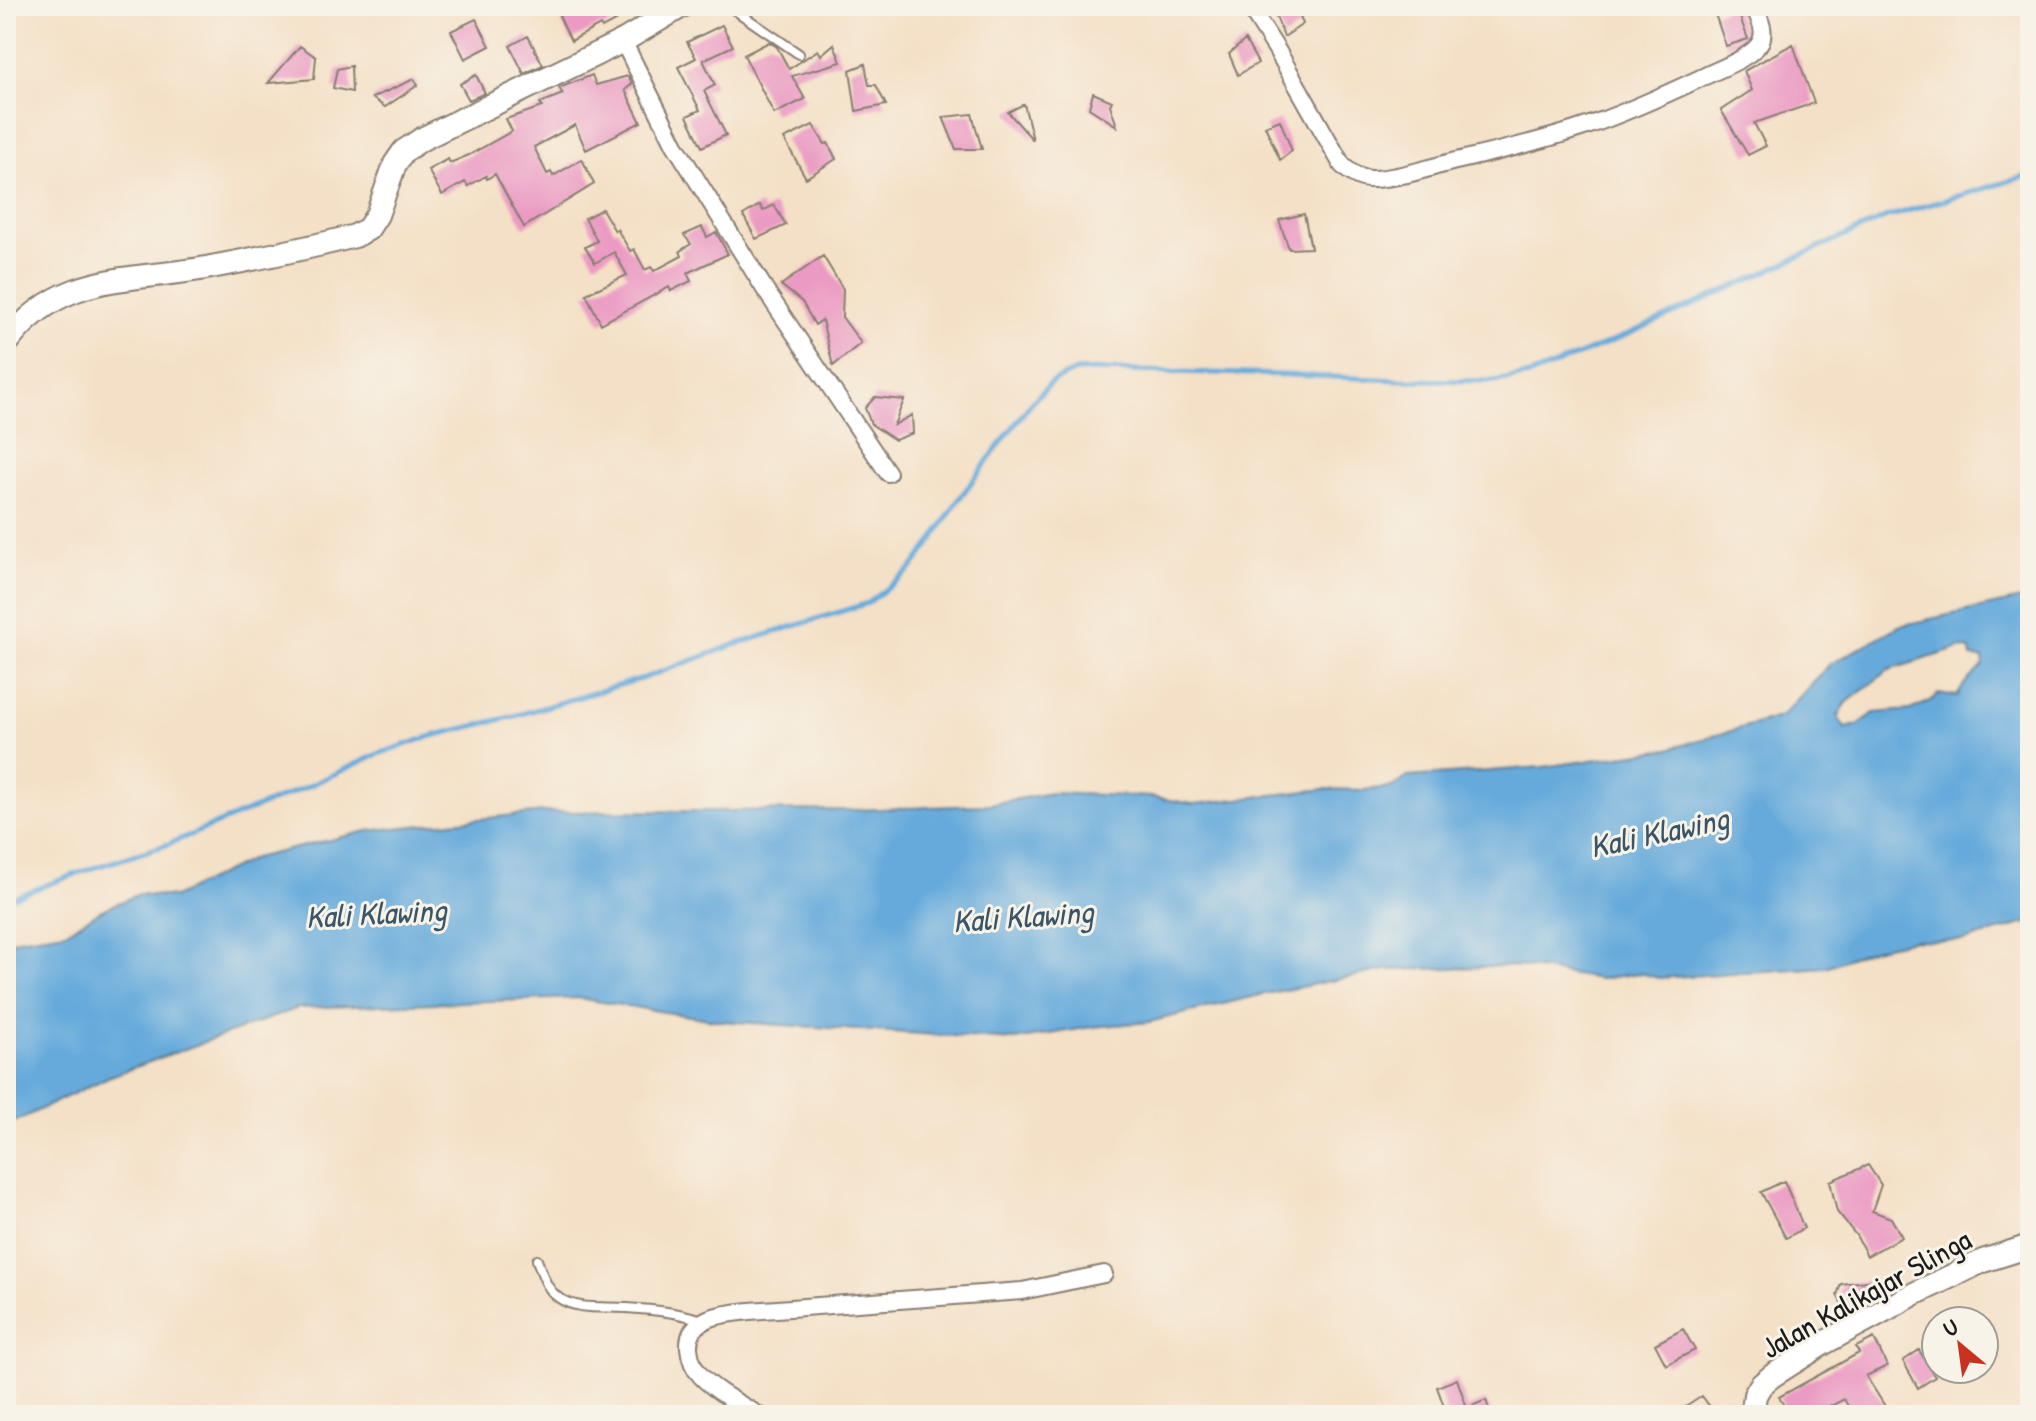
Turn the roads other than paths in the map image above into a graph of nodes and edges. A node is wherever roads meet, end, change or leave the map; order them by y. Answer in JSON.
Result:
{"nodes":[{"id":1,"x":682,"y":6,"type":"edge"},
{"id":2,"x":729,"y":6,"type":"edge"},
{"id":3,"x":1252,"y":6,"type":"edge"},
{"id":4,"x":1754,"y":6,"type":"edge"},
{"id":5,"x":623,"y":41,"type":"junction"},
{"id":6,"x":799,"y":54,"type":"dead end"},
{"id":7,"x":6,"y":344,"type":"edge"},
{"id":8,"x":888,"y":473,"type":"dead end"},
{"id":9,"x":2030,"y":1246,"type":"edge"},
{"id":10,"x":537,"y":1260,"type":"dead end"},
{"id":11,"x":1104,"y":1274,"type":"dead end"},
{"id":12,"x":703,"y":1320,"type":"junction"},
{"id":13,"x":758,"y":1415,"type":"edge"},
{"id":14,"x":1754,"y":1415,"type":"edge"}],
"edges":[{"from":1,"to":5,"type":"street"},
{"from":2,"to":6,"type":"lane"},
{"from":3,"to":4,"type":"street"},
{"from":5,"to":7,"type":"street"},
{"from":5,"to":8,"type":"street"},
{"from":9,"to":14,"type":"street","name":"Jalan Kalikajar Slinga"},
{"from":10,"to":12,"type":"lane"},
{"from":11,"to":12,"type":"street"},
{"from":12,"to":13,"type":"street"}]}
